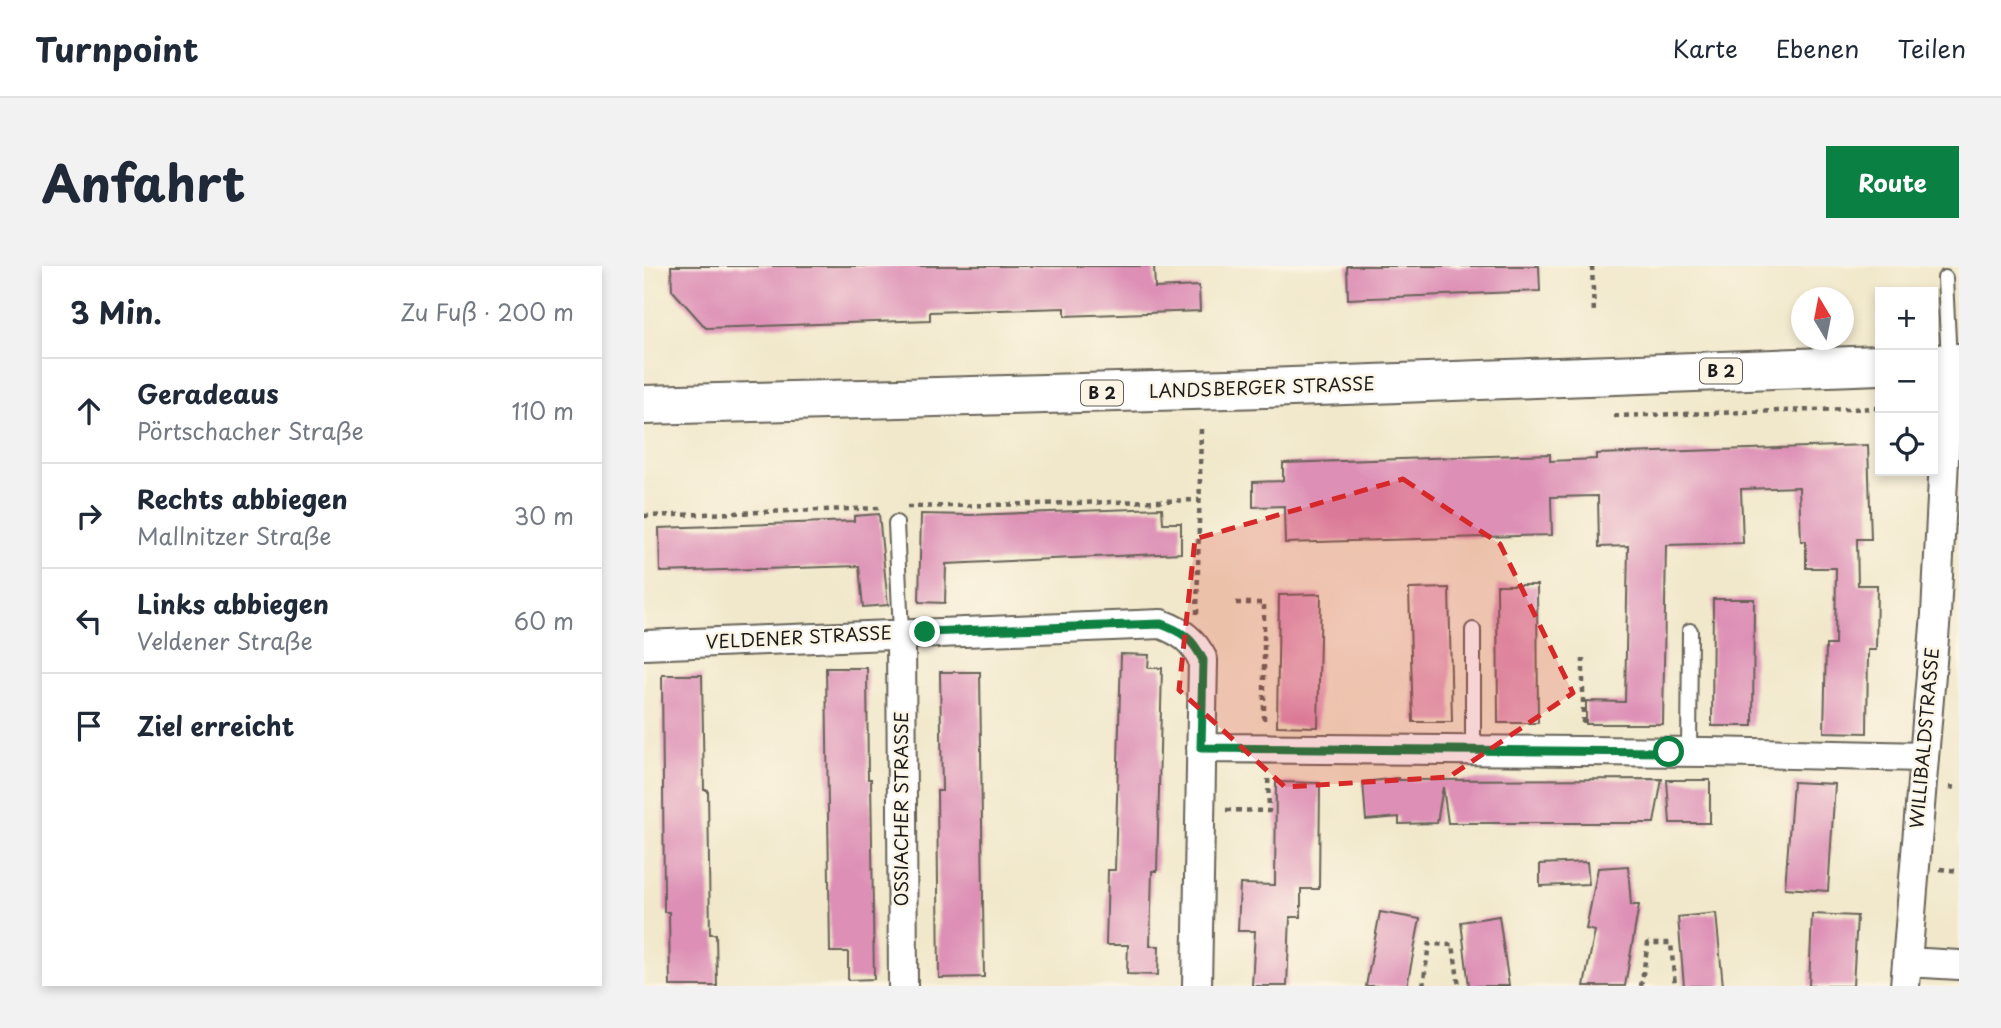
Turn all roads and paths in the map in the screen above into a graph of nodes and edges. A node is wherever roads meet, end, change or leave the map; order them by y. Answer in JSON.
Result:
{"nodes":[{"id":1,"x":1592,"y":266,"type":"edge"},
{"id":2,"x":1945,"y":278,"type":"dead end"},
{"id":3,"x":1594,"y":314,"type":"dead end"},
{"id":4,"x":1947,"y":363,"type":"edge"},
{"id":5,"x":1875,"y":365,"type":"edge"},
{"id":6,"x":644,"y":404,"type":"edge"},
{"id":7,"x":1875,"y":408,"type":"edge"},
{"id":8,"x":1614,"y":416,"type":"dead end"},
{"id":9,"x":1201,"y":429,"type":"dead end"},
{"id":10,"x":1199,"y":499,"type":"junction"},
{"id":11,"x":883,"y":508,"type":"dead end"},
{"id":12,"x":896,"y":515,"type":"joint"},
{"id":13,"x":644,"y":516,"type":"edge"},
{"id":14,"x":1236,"y":603,"type":"dead end"},
{"id":15,"x":1473,"y":630,"type":"dead end"},
{"id":16,"x":1690,"y":631,"type":"dead end"},
{"id":17,"x":901,"y":633,"type":"junction"},
{"id":18,"x":644,"y":645,"type":"edge"},
{"id":19,"x":1197,"y":648,"type":"junction"},
{"id":20,"x":1583,"y":659,"type":"dead end"},
{"id":21,"x":1264,"y":735,"type":"dead end"},
{"id":22,"x":1583,"y":735,"type":"dead end"},
{"id":23,"x":1201,"y":748,"type":"junction"},
{"id":24,"x":1473,"y":750,"type":"junction"},
{"id":25,"x":1689,"y":752,"type":"junction"},
{"id":26,"x":1924,"y":757,"type":"junction"},
{"id":27,"x":1268,"y":767,"type":"dead end"},
{"id":28,"x":1218,"y":810,"type":"dead end"},
{"id":29,"x":1935,"y":869,"type":"dead end"},
{"id":30,"x":1959,"y":871,"type":"edge"},
{"id":31,"x":1959,"y":965,"type":"edge"},
{"id":32,"x":1906,"y":974,"type":"edge"},
{"id":33,"x":903,"y":986,"type":"edge"},
{"id":34,"x":1197,"y":986,"type":"edge"},
{"id":35,"x":1423,"y":986,"type":"edge"},
{"id":36,"x":1459,"y":986,"type":"edge"},
{"id":37,"x":1641,"y":986,"type":"edge"},
{"id":38,"x":1675,"y":986,"type":"edge"}],
"edges":[{"from":1,"to":3,"type":"path"},
{"from":2,"to":4,"type":"lane"},
{"from":4,"to":26,"type":"street","name":"WILLIBALDSTRASSE"},
{"from":5,"to":6,"type":"main road","name":"LANDSBERGER STRASSE","number":"B 2"},
{"from":7,"to":8,"type":"path"},
{"from":9,"to":10,"type":"path"},
{"from":10,"to":12,"type":"path"},
{"from":10,"to":19,"type":"path"},
{"from":11,"to":13,"type":"path"},
{"from":12,"to":17,"type":"lane"},
{"from":14,"to":21,"type":"path"},
{"from":15,"to":24,"type":"lane"},
{"from":16,"to":25,"type":"lane"},
{"from":17,"to":18,"type":"street","name":"VELDENER STRASSE"},
{"from":17,"to":19,"type":"street","name":"VELDENER STRASSE"},
{"from":17,"to":33,"type":"street","name":"OSSIACHER STRASSE"},
{"from":19,"to":23,"type":"street"},
{"from":20,"to":22,"type":"path"},
{"from":23,"to":24,"type":"street"},
{"from":23,"to":34,"type":"street"},
{"from":24,"to":25,"type":"street"},
{"from":25,"to":26,"type":"street"},
{"from":26,"to":32,"type":"street","name":"WILLIBALDSTRASSE"},
{"from":27,"to":28,"type":"path"},
{"from":29,"to":30,"type":"path"},
{"from":31,"to":32,"type":"street"},
{"from":35,"to":36,"type":"path"},
{"from":37,"to":38,"type":"path"}]}
